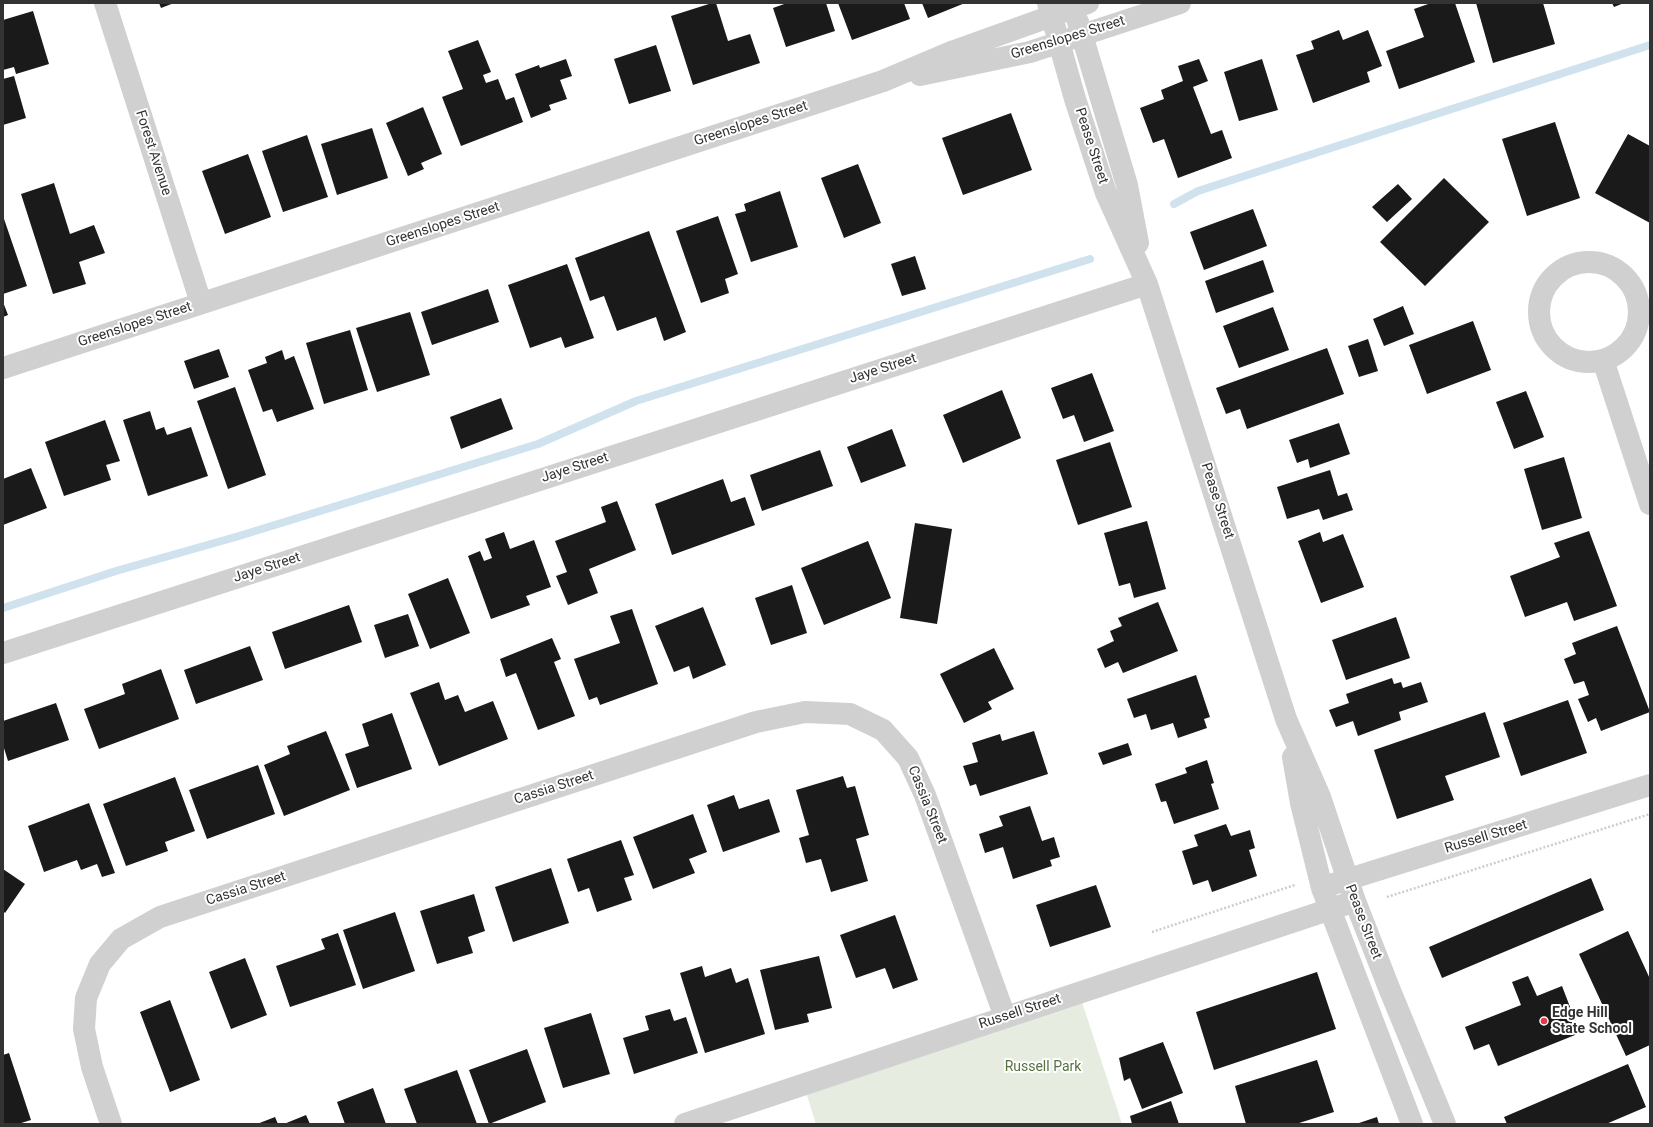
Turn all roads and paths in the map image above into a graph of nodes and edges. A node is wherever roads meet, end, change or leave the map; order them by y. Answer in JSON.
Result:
{"nodes":[{"id":1,"x":105,"y":3,"type":"edge"},
{"id":2,"x":1180,"y":3,"type":"edge"},
{"id":3,"x":1078,"y":5,"type":"edge"},
{"id":4,"x":1050,"y":10,"type":"edge"},
{"id":5,"x":1082,"y":35,"type":"junction"},
{"id":6,"x":1059,"y":42,"type":"junction"},
{"id":7,"x":883,"y":81,"type":"junction"},
{"id":8,"x":1147,"y":284,"type":"junction"},
{"id":9,"x":201,"y":303,"type":"junction"},
{"id":10,"x":1603,"y":360,"type":"junction"},
{"id":11,"x":3,"y":368,"type":"edge"},
{"id":12,"x":1650,"y":504,"type":"edge"},
{"id":13,"x":3,"y":653,"type":"edge"},
{"id":14,"x":1286,"y":718,"type":"junction"},
{"id":15,"x":1650,"y":785,"type":"edge"},
{"id":16,"x":1650,"y":814,"type":"edge"},
{"id":17,"x":1347,"y":880,"type":"junction"},
{"id":18,"x":1301,"y":883,"type":"dead end"},
{"id":19,"x":1322,"y":888,"type":"junction"},
{"id":20,"x":1387,"y":898,"type":"dead end"},
{"id":21,"x":1355,"y":901,"type":"junction"},
{"id":22,"x":1330,"y":909,"type":"junction"},
{"id":23,"x":1152,"y":932,"type":"dead end"},
{"id":24,"x":1005,"y":1017,"type":"junction"},
{"id":25,"x":111,"y":1124,"type":"edge"},
{"id":26,"x":685,"y":1124,"type":"edge"},
{"id":27,"x":1412,"y":1124,"type":"edge"},
{"id":28,"x":1445,"y":1124,"type":"edge"}],
"edges":[{"from":1,"to":9,"type":"street","name":"Forest Avenue"},
{"from":2,"to":5,"type":"street","name":"Greenslopes Street"},
{"from":3,"to":4,"type":"street","name":"Greenslopes Street"},
{"from":3,"to":5,"type":"street","name":"Pease Street"},
{"from":4,"to":6,"type":"street","name":"Pease Street"},
{"from":4,"to":7,"type":"street","name":"Greenslopes Street"},
{"from":5,"to":6,"type":"street","name":"Greenslopes Street"},
{"from":5,"to":8,"type":"street","name":"Pease Street"},
{"from":6,"to":7,"type":"street","name":"Greenslopes Street"},
{"from":6,"to":8,"type":"street","name":"Pease Street"},
{"from":7,"to":9,"type":"street","name":"Greenslopes Street"},
{"from":8,"to":13,"type":"street","name":"Jaye Street"},
{"from":8,"to":14,"type":"street","name":"Pease Street"},
{"from":9,"to":11,"type":"street","name":"Greenslopes Street"},
{"from":10,"to":10,"type":"street"},
{"from":10,"to":12,"type":"street"},
{"from":14,"to":17,"type":"street","name":"Pease Street"},
{"from":14,"to":19,"type":"street","name":"Pease Street"},
{"from":15,"to":17,"type":"street","name":"Russell Street"},
{"from":16,"to":20,"type":"path"},
{"from":17,"to":19,"type":"street","name":"Russell Street"},
{"from":17,"to":21,"type":"street","name":"Pease Street"},
{"from":18,"to":23,"type":"path"},
{"from":19,"to":22,"type":"street","name":"Pease Street"},
{"from":21,"to":22,"type":"street","name":"Russell Street"},
{"from":21,"to":28,"type":"street","name":"Pease Street"},
{"from":22,"to":24,"type":"street","name":"Russell Street"},
{"from":22,"to":27,"type":"street","name":"Pease Street"},
{"from":24,"to":25,"type":"street","name":"Cassia Street"},
{"from":24,"to":26,"type":"street","name":"Russell Street"}]}
